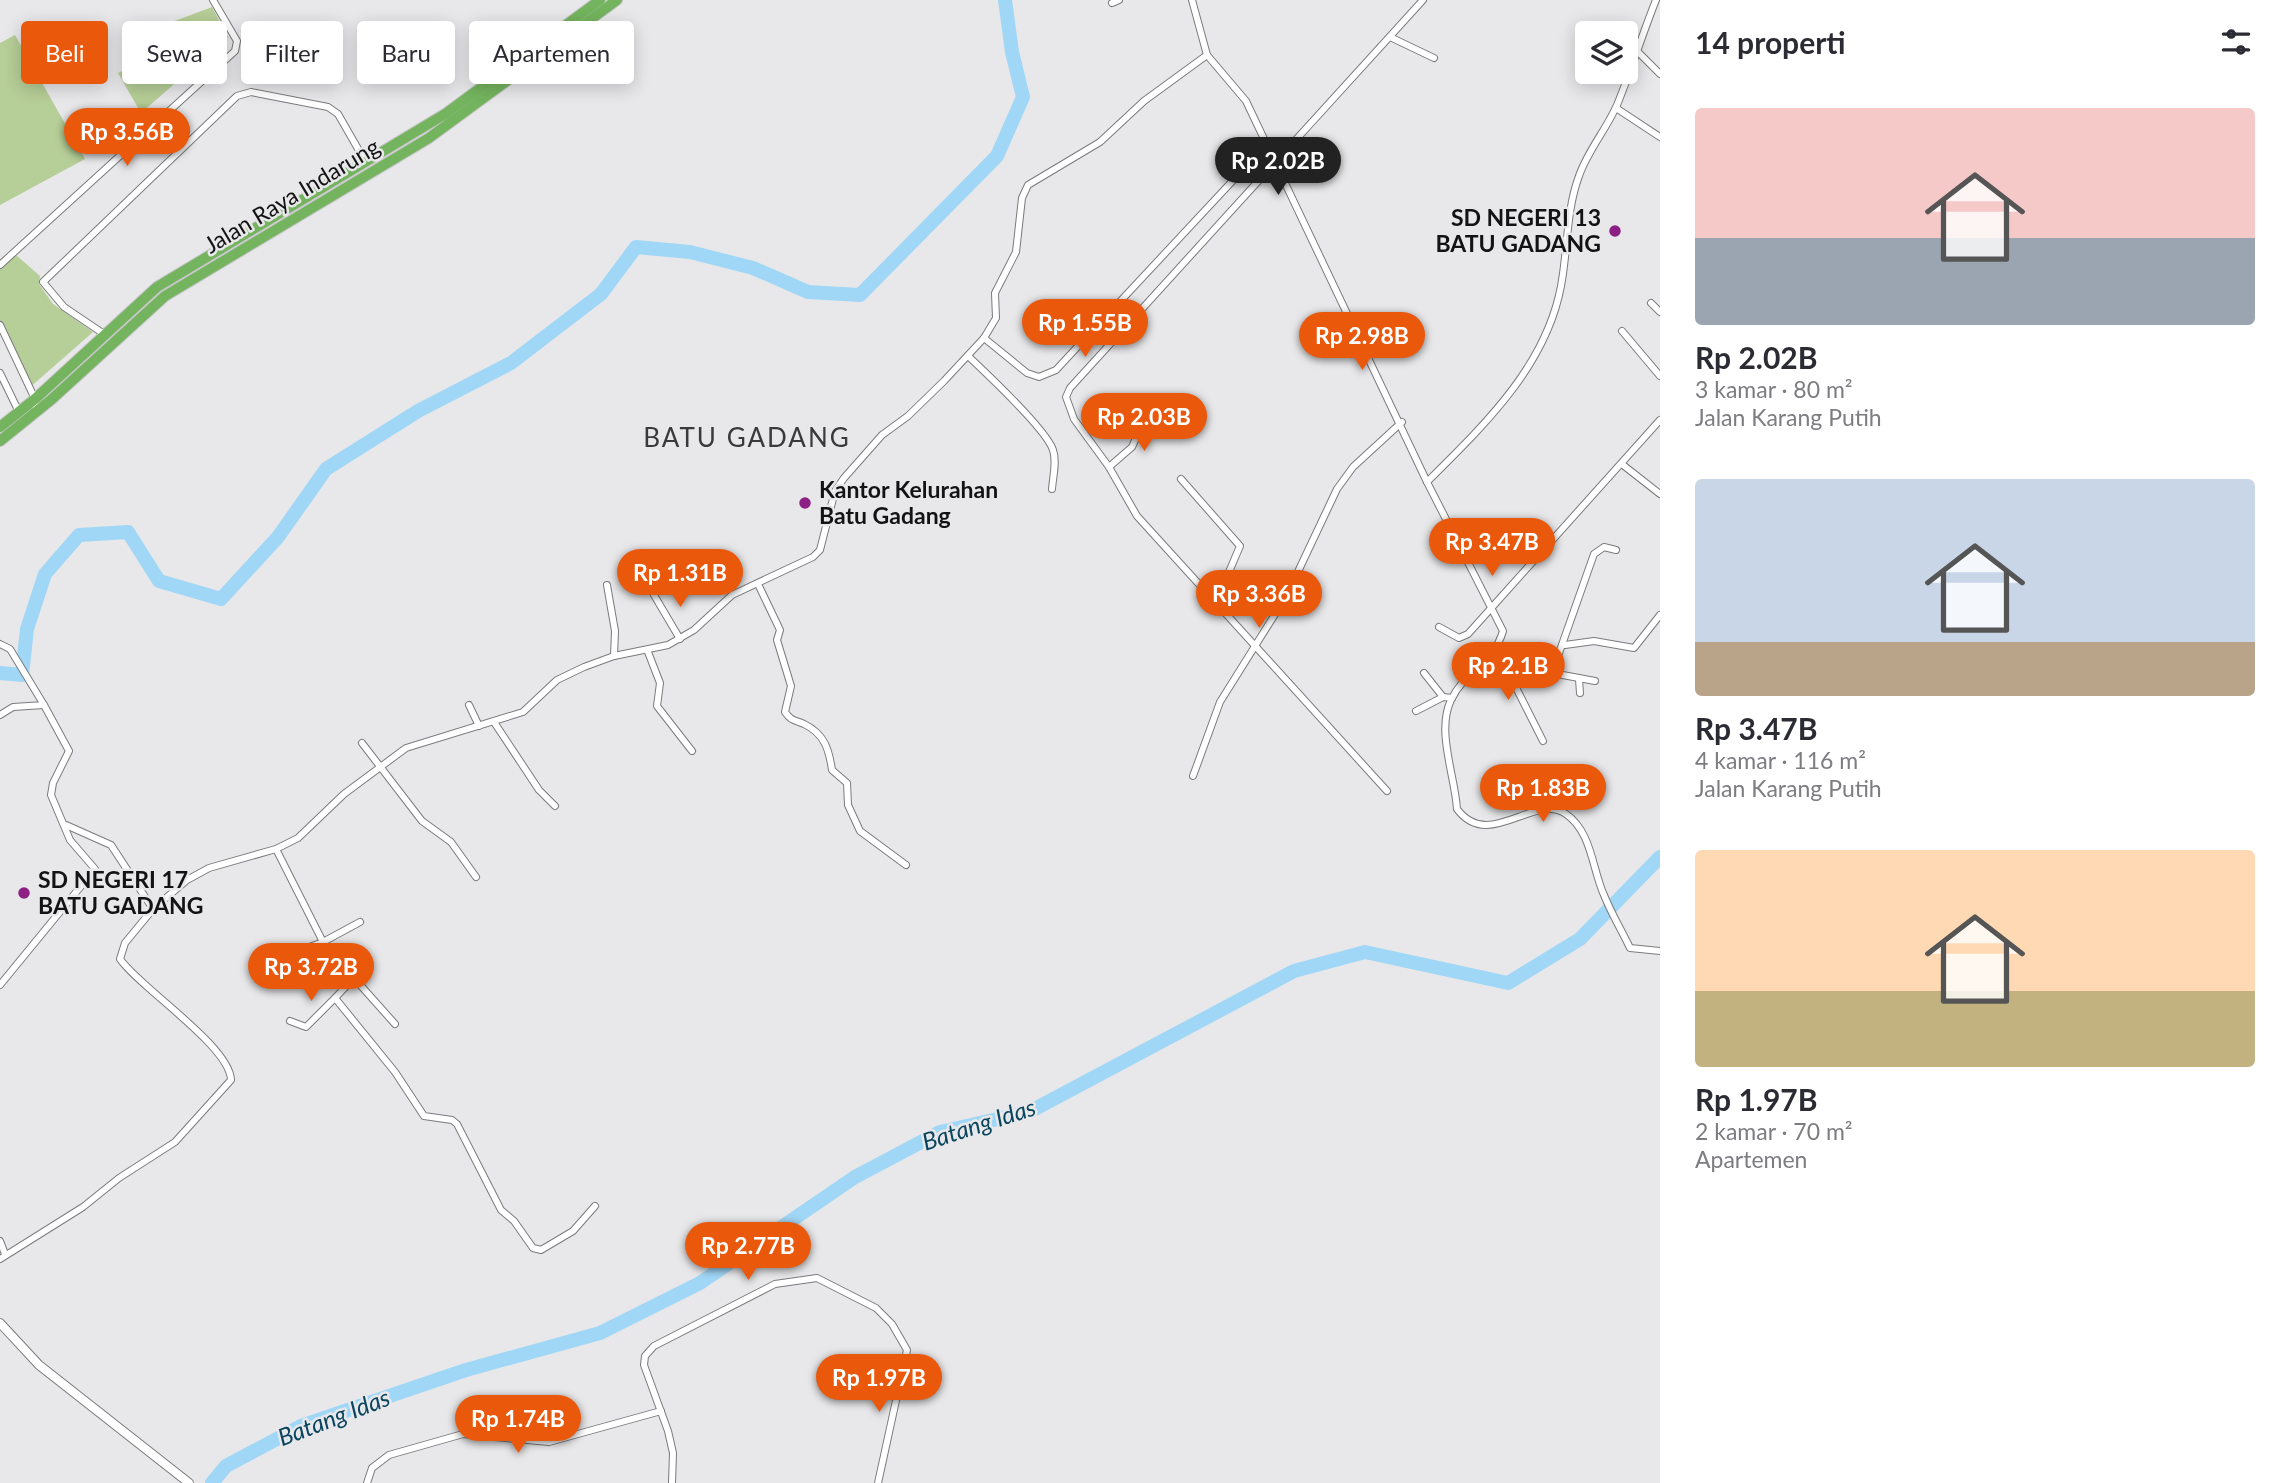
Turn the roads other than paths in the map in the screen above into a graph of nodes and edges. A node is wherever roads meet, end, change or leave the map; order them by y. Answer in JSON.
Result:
{"nodes":[{"id":1,"x":213,"y":0,"type":"edge"},
{"id":2,"x":1192,"y":0,"type":"edge"},
{"id":3,"x":1423,"y":0,"type":"edge"},
{"id":4,"x":1656,"y":0,"type":"edge"},
{"id":5,"x":607,"y":2,"type":"edge"},
{"id":6,"x":1390,"y":37,"type":"junction"},
{"id":7,"x":1638,"y":45,"type":"edge"},
{"id":8,"x":1638,"y":52,"type":"edge"},
{"id":9,"x":1207,"y":55,"type":"junction"},
{"id":10,"x":1434,"y":58,"type":"dead end"},
{"id":11,"x":1660,"y":74,"type":"edge"},
{"id":12,"x":1624,"y":84,"type":"edge"},
{"id":13,"x":1616,"y":107,"type":"junction"},
{"id":14,"x":1660,"y":138,"type":"edge"},
{"id":15,"x":1267,"y":144,"type":"junction"},
{"id":16,"x":365,"y":161,"type":"junction"},
{"id":17,"x":1277,"y":162,"type":"junction"},
{"id":18,"x":250,"y":231,"type":"junction"},
{"id":19,"x":257,"y":242,"type":"junction"},
{"id":20,"x":0,"y":265,"type":"edge"},
{"id":21,"x":1651,"y":303,"type":"dead end"},
{"id":22,"x":1115,"y":308,"type":"dead end"},
{"id":23,"x":1660,"y":312,"type":"edge"},
{"id":24,"x":1106,"y":316,"type":"dead end"},
{"id":25,"x":0,"y":325,"type":"edge"},
{"id":26,"x":1622,"y":331,"type":"dead end"},
{"id":27,"x":104,"y":334,"type":"junction"},
{"id":28,"x":984,"y":338,"type":"junction"},
{"id":29,"x":968,"y":355,"type":"junction"},
{"id":30,"x":0,"y":373,"type":"edge"},
{"id":31,"x":1660,"y":376,"type":"edge"},
{"id":32,"x":35,"y":399,"type":"junction"},
{"id":33,"x":36,"y":412,"type":"junction"},
{"id":34,"x":1146,"y":416,"type":"dead end"},
{"id":35,"x":21,"y":417,"type":"junction"},
{"id":36,"x":1660,"y":420,"type":"edge"},
{"id":37,"x":1402,"y":422,"type":"junction"},
{"id":38,"x":0,"y":427,"type":"edge"},
{"id":39,"x":0,"y":441,"type":"edge"},
{"id":40,"x":1623,"y":465,"type":"junction"},
{"id":41,"x":1109,"y":467,"type":"junction"},
{"id":42,"x":1181,"y":479,"type":"dead end"},
{"id":43,"x":1427,"y":482,"type":"junction"},
{"id":44,"x":1052,"y":489,"type":"dead end"},
{"id":45,"x":1660,"y":494,"type":"edge"},
{"id":46,"x":1616,"y":550,"type":"dead end"},
{"id":47,"x":758,"y":584,"type":"junction"},
{"id":48,"x":607,"y":585,"type":"dead end"},
{"id":49,"x":654,"y":595,"type":"dead end"},
{"id":50,"x":1215,"y":605,"type":"junction"},
{"id":51,"x":1492,"y":607,"type":"junction"},
{"id":52,"x":1660,"y":615,"type":"edge"},
{"id":53,"x":1439,"y":627,"type":"dead end"},
{"id":54,"x":680,"y":639,"type":"junction"},
{"id":55,"x":0,"y":644,"type":"edge"},
{"id":56,"x":1254,"y":645,"type":"junction"},
{"id":57,"x":1565,"y":645,"type":"junction"},
{"id":58,"x":1497,"y":650,"type":"junction"},
{"id":59,"x":648,"y":652,"type":"junction"},
{"id":60,"x":614,"y":656,"type":"junction"},
{"id":61,"x":1424,"y":673,"type":"dead end"},
{"id":62,"x":1552,"y":673,"type":"junction"},
{"id":63,"x":1509,"y":675,"type":"junction"},
{"id":64,"x":1579,"y":679,"type":"junction"},
{"id":65,"x":1595,"y":681,"type":"dead end"},
{"id":66,"x":1580,"y":693,"type":"dead end"},
{"id":67,"x":1443,"y":697,"type":"junction"},
{"id":68,"x":1452,"y":698,"type":"junction"},
{"id":69,"x":44,"y":705,"type":"junction"},
{"id":70,"x":469,"y":705,"type":"dead end"},
{"id":71,"x":1416,"y":711,"type":"dead end"},
{"id":72,"x":0,"y":715,"type":"edge"},
{"id":73,"x":494,"y":722,"type":"junction"},
{"id":74,"x":480,"y":726,"type":"junction"},
{"id":75,"x":1543,"y":741,"type":"dead end"},
{"id":76,"x":362,"y":743,"type":"dead end"},
{"id":77,"x":692,"y":751,"type":"dead end"},
{"id":78,"x":379,"y":765,"type":"junction"},
{"id":79,"x":1193,"y":776,"type":"dead end"},
{"id":80,"x":1387,"y":791,"type":"dead end"},
{"id":81,"x":555,"y":806,"type":"dead end"},
{"id":82,"x":66,"y":825,"type":"junction"},
{"id":83,"x":276,"y":849,"type":"junction"},
{"id":84,"x":906,"y":865,"type":"dead end"},
{"id":85,"x":476,"y":877,"type":"dead end"},
{"id":86,"x":153,"y":909,"type":"junction"},
{"id":87,"x":360,"y":922,"type":"dead end"},
{"id":88,"x":323,"y":942,"type":"junction"},
{"id":89,"x":1660,"y":951,"type":"edge"},
{"id":90,"x":261,"y":965,"type":"dead end"},
{"id":91,"x":354,"y":978,"type":"junction"},
{"id":92,"x":0,"y":985,"type":"edge"},
{"id":93,"x":335,"y":998,"type":"junction"},
{"id":94,"x":290,"y":1021,"type":"dead end"},
{"id":95,"x":395,"y":1024,"type":"dead end"},
{"id":96,"x":596,"y":1206,"type":"dead end"},
{"id":97,"x":0,"y":1241,"type":"edge"},
{"id":98,"x":2,"y":1256,"type":"edge"},
{"id":99,"x":0,"y":1323,"type":"edge"},
{"id":100,"x":661,"y":1411,"type":"junction"},
{"id":101,"x":185,"y":1480,"type":"edge"},
{"id":102,"x":367,"y":1483,"type":"edge"},
{"id":103,"x":672,"y":1483,"type":"edge"},
{"id":104,"x":878,"y":1483,"type":"edge"}],
"edges":[{"from":1,"to":20,"type":"street"},
{"from":2,"to":9,"type":"street"},
{"from":3,"to":6,"type":"street"},
{"from":4,"to":7,"type":"street"},
{"from":5,"to":16,"type":"highway","name":"Jalan Raya Indarung"},
{"from":5,"to":19,"type":"highway","name":"Jalan Raya Indarung"},
{"from":6,"to":10,"type":"street"},
{"from":6,"to":17,"type":"street"},
{"from":8,"to":11,"type":"street"},
{"from":9,"to":15,"type":"street"},
{"from":9,"to":28,"type":"street"},
{"from":12,"to":13,"type":"street"},
{"from":13,"to":14,"type":"street"},
{"from":13,"to":43,"type":"street"},
{"from":15,"to":17,"type":"street"},
{"from":15,"to":22,"type":"street"},
{"from":16,"to":18,"type":"highway","name":"Jalan Raya Indarung"},
{"from":16,"to":27,"type":"street"},
{"from":17,"to":37,"type":"street"},
{"from":17,"to":41,"type":"street"},
{"from":18,"to":19,"type":"highway"},
{"from":18,"to":27,"type":"highway","name":"Jalan Raya Indarung"},
{"from":19,"to":33,"type":"highway","name":"Jalan Raya Indarung"},
{"from":21,"to":23,"type":"street"},
{"from":24,"to":28,"type":"street"},
{"from":25,"to":32,"type":"street"},
{"from":26,"to":31,"type":"street"},
{"from":27,"to":32,"type":"highway","name":"Jalan Raya Indarung"},
{"from":28,"to":29,"type":"street"},
{"from":29,"to":44,"type":"street"},
{"from":29,"to":47,"type":"street"},
{"from":30,"to":35,"type":"street"},
{"from":32,"to":33,"type":"street"},
{"from":32,"to":35,"type":"highway","name":"Jalan Raya Indarung"},
{"from":33,"to":35,"type":"highway","name":"Jalan Raya Indarung"},
{"from":34,"to":41,"type":"street"},
{"from":35,"to":38,"type":"highway","name":"Jalan Raya Indarung"},
{"from":35,"to":39,"type":"highway","name":"Jalan Raya Indarung"},
{"from":36,"to":40,"type":"street"},
{"from":37,"to":43,"type":"street"},
{"from":37,"to":56,"type":"street"},
{"from":40,"to":45,"type":"street"},
{"from":40,"to":51,"type":"street"},
{"from":41,"to":50,"type":"street"},
{"from":42,"to":50,"type":"street"},
{"from":43,"to":51,"type":"street"},
{"from":46,"to":57,"type":"street"},
{"from":47,"to":54,"type":"street"},
{"from":47,"to":84,"type":"street"},
{"from":48,"to":60,"type":"street"},
{"from":49,"to":54,"type":"street"},
{"from":50,"to":56,"type":"street"},
{"from":51,"to":53,"type":"street"},
{"from":51,"to":58,"type":"street"},
{"from":52,"to":57,"type":"street"},
{"from":54,"to":59,"type":"street"},
{"from":55,"to":69,"type":"street"},
{"from":56,"to":79,"type":"street"},
{"from":56,"to":80,"type":"street"},
{"from":57,"to":62,"type":"street"},
{"from":58,"to":63,"type":"street"},
{"from":58,"to":68,"type":"street"},
{"from":59,"to":60,"type":"street"},
{"from":59,"to":77,"type":"street"},
{"from":60,"to":73,"type":"street"},
{"from":61,"to":67,"type":"street"},
{"from":62,"to":63,"type":"street"},
{"from":62,"to":64,"type":"street"},
{"from":63,"to":75,"type":"street"},
{"from":64,"to":65,"type":"street"},
{"from":64,"to":66,"type":"street"},
{"from":67,"to":68,"type":"street"},
{"from":67,"to":71,"type":"street"},
{"from":68,"to":89,"type":"street"},
{"from":69,"to":72,"type":"street"},
{"from":69,"to":82,"type":"street"},
{"from":70,"to":74,"type":"street"},
{"from":73,"to":74,"type":"street"},
{"from":73,"to":81,"type":"street"},
{"from":74,"to":78,"type":"street"},
{"from":76,"to":78,"type":"street"},
{"from":78,"to":83,"type":"street"},
{"from":78,"to":85,"type":"street"},
{"from":82,"to":86,"type":"street"},
{"from":82,"to":92,"type":"street"},
{"from":83,"to":86,"type":"street"},
{"from":83,"to":88,"type":"street"},
{"from":86,"to":98,"type":"street"},
{"from":87,"to":88,"type":"street"},
{"from":88,"to":90,"type":"street"},
{"from":88,"to":91,"type":"street"},
{"from":91,"to":93,"type":"street"},
{"from":91,"to":95,"type":"street"},
{"from":93,"to":94,"type":"street"},
{"from":93,"to":96,"type":"street"},
{"from":97,"to":98,"type":"street"},
{"from":99,"to":101,"type":"street"},
{"from":100,"to":102,"type":"street"},
{"from":100,"to":103,"type":"street"},
{"from":100,"to":104,"type":"street"}]}
